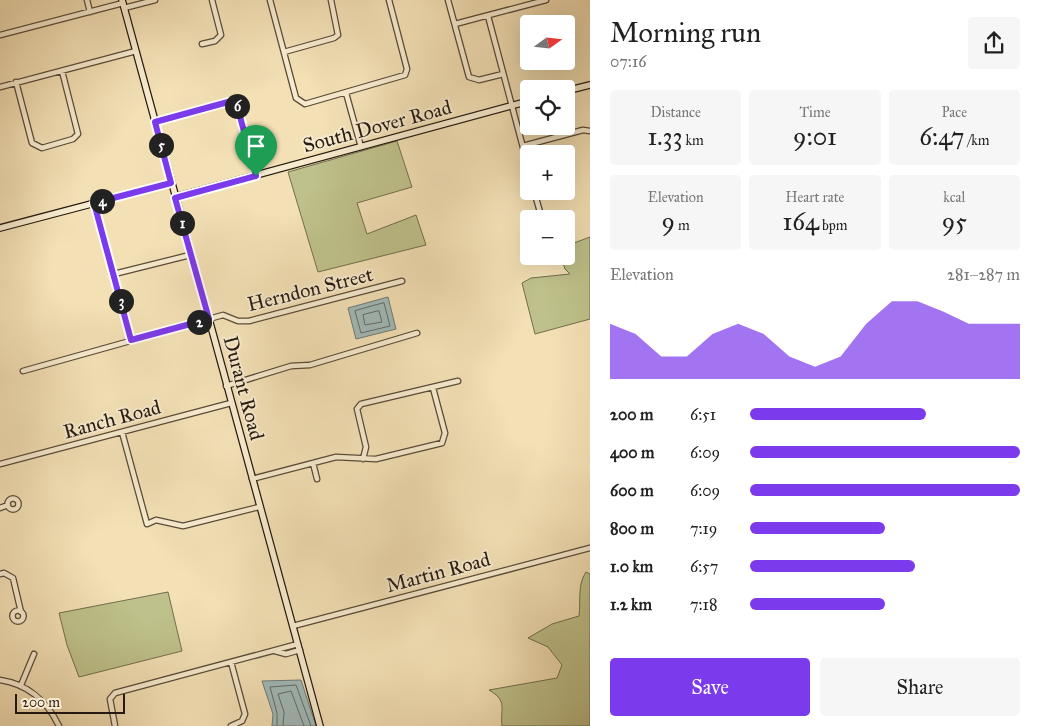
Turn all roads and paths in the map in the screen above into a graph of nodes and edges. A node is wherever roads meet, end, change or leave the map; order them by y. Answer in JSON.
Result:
{"nodes":[{"id":1,"x":87,"y":0,"type":"edge"},
{"id":2,"x":155,"y":0,"type":"edge"},
{"id":3,"x":212,"y":0,"type":"edge"},
{"id":4,"x":270,"y":0,"type":"edge"},
{"id":5,"x":331,"y":0,"type":"edge"},
{"id":6,"x":389,"y":0,"type":"edge"},
{"id":7,"x":448,"y":0,"type":"edge"},
{"id":8,"x":546,"y":0,"type":"edge"},
{"id":9,"x":123,"y":4,"type":"edge"},
{"id":10,"x":90,"y":12,"type":"junction"},
{"id":11,"x":488,"y":16,"type":"junction"},
{"id":12,"x":455,"y":24,"type":"junction"},
{"id":13,"x":0,"y":35,"type":"edge"},
{"id":14,"x":202,"y":44,"type":"dead end"},
{"id":15,"x":136,"y":51,"type":"junction"},
{"id":16,"x":284,"y":52,"type":"junction"},
{"id":17,"x":62,"y":71,"type":"junction"},
{"id":18,"x":503,"y":74,"type":"junction"},
{"id":19,"x":16,"y":82,"type":"junction"},
{"id":20,"x":590,"y":85,"type":"edge"},
{"id":21,"x":0,"y":86,"type":"edge"},
{"id":22,"x":575,"y":89,"type":"edge"},
{"id":23,"x":346,"y":93,"type":"junction"},
{"id":24,"x":520,"y":104,"type":"edge"},
{"id":25,"x":512,"y":106,"type":"junction"},
{"id":26,"x":155,"y":122,"type":"junction"},
{"id":27,"x":590,"y":131,"type":"edge"},
{"id":28,"x":522,"y":145,"type":"edge"},
{"id":29,"x":526,"y":145,"type":"edge"},
{"id":30,"x":361,"y":147,"type":"junction"},
{"id":31,"x":256,"y":176,"type":"junction"},
{"id":32,"x":171,"y":183,"type":"junction"},
{"id":33,"x":175,"y":198,"type":"junction"},
{"id":34,"x":94,"y":203,"type":"junction"},
{"id":35,"x":0,"y":228,"type":"edge"},
{"id":36,"x":190,"y":255,"type":"junction"},
{"id":37,"x":114,"y":274,"type":"junction"},
{"id":38,"x":402,"y":280,"type":"dead end"},
{"id":39,"x":209,"y":319,"type":"junction"},
{"id":40,"x":417,"y":333,"type":"dead end"},
{"id":41,"x":131,"y":340,"type":"junction"},
{"id":42,"x":23,"y":370,"type":"dead end"},
{"id":43,"x":458,"y":381,"type":"dead end"},
{"id":44,"x":226,"y":386,"type":"junction"},
{"id":45,"x":433,"y":388,"type":"junction"},
{"id":46,"x":231,"y":403,"type":"junction"},
{"id":47,"x":122,"y":432,"type":"junction"},
{"id":48,"x":363,"y":459,"type":"junction"},
{"id":49,"x":313,"y":463,"type":"junction"},
{"id":50,"x":0,"y":464,"type":"edge"},
{"id":51,"x":252,"y":479,"type":"junction"},
{"id":52,"x":317,"y":479,"type":"dead end"},
{"id":53,"x":8,"y":505,"type":"dead end"},
{"id":54,"x":259,"y":507,"type":"junction"},
{"id":55,"x":0,"y":508,"type":"edge"},
{"id":56,"x":590,"y":548,"type":"edge"},
{"id":57,"x":0,"y":574,"type":"edge"},
{"id":58,"x":21,"y":612,"type":"dead end"},
{"id":59,"x":293,"y":626,"type":"junction"},
{"id":60,"x":299,"y":647,"type":"junction"},
{"id":61,"x":34,"y":654,"type":"dead end"},
{"id":62,"x":231,"y":662,"type":"junction"},
{"id":63,"x":0,"y":680,"type":"edge"},
{"id":64,"x":21,"y":685,"type":"junction"},
{"id":65,"x":59,"y":726,"type":"edge"},
{"id":66,"x":115,"y":726,"type":"edge"},
{"id":67,"x":231,"y":726,"type":"edge"},
{"id":68,"x":320,"y":726,"type":"edge"}],
"edges":[{"from":1,"to":10,"type":"street"},
{"from":2,"to":9,"type":"street"},
{"from":3,"to":14,"type":"street"},
{"from":4,"to":16,"type":"street"},
{"from":5,"to":16,"type":"street"},
{"from":6,"to":23,"type":"street"},
{"from":7,"to":12,"type":"street"},
{"from":8,"to":11,"type":"street"},
{"from":9,"to":10,"type":"street"},
{"from":9,"to":15,"type":"street","name":"Durant Road"},
{"from":10,"to":13,"type":"street"},
{"from":11,"to":12,"type":"street"},
{"from":11,"to":18,"type":"street"},
{"from":12,"to":18,"type":"street"},
{"from":15,"to":17,"type":"street"},
{"from":15,"to":26,"type":"street","name":"Durant Road"},
{"from":16,"to":23,"type":"street"},
{"from":17,"to":19,"type":"street"},
{"from":17,"to":19,"type":"street"},
{"from":18,"to":25,"type":"street"},
{"from":19,"to":21,"type":"street"},
{"from":20,"to":22,"type":"street"},
{"from":23,"to":30,"type":"street"},
{"from":24,"to":25,"type":"street","name":"South Dover Road"},
{"from":25,"to":28,"type":"street"},
{"from":25,"to":30,"type":"street","name":"South Dover Road"},
{"from":26,"to":31,"type":"street"},
{"from":26,"to":32,"type":"street","name":"Durant Road"},
{"from":27,"to":29,"type":"street"},
{"from":30,"to":31,"type":"street","name":"South Dover Road"},
{"from":31,"to":33,"type":"street","name":"South Dover Road"},
{"from":32,"to":33,"type":"street","name":"Durant Road"},
{"from":32,"to":34,"type":"street"},
{"from":33,"to":36,"type":"street","name":"Durant Road"},
{"from":34,"to":35,"type":"street"},
{"from":34,"to":37,"type":"street"},
{"from":36,"to":37,"type":"street"},
{"from":36,"to":39,"type":"street","name":"Durant Road"},
{"from":37,"to":41,"type":"street"},
{"from":38,"to":39,"type":"street","name":"Herndon Street"},
{"from":39,"to":41,"type":"street","name":"Herndon Street"},
{"from":39,"to":44,"type":"street","name":"Durant Road"},
{"from":40,"to":44,"type":"street"},
{"from":41,"to":42,"type":"street","name":"Herndon Street"},
{"from":43,"to":45,"type":"street"},
{"from":44,"to":46,"type":"street","name":"Durant Road"},
{"from":45,"to":48,"type":"street"},
{"from":45,"to":48,"type":"street"},
{"from":46,"to":47,"type":"street","name":"Ranch Road"},
{"from":46,"to":51,"type":"street","name":"Durant Road"},
{"from":47,"to":50,"type":"street","name":"Ranch Road"},
{"from":47,"to":54,"type":"street"},
{"from":48,"to":49,"type":"street"},
{"from":49,"to":51,"type":"street"},
{"from":49,"to":52,"type":"street"},
{"from":51,"to":54,"type":"street","name":"Durant Road"},
{"from":53,"to":55,"type":"street"},
{"from":54,"to":59,"type":"street","name":"Durant Road"},
{"from":56,"to":59,"type":"street","name":"Martin Road"},
{"from":57,"to":58,"type":"street"},
{"from":59,"to":60,"type":"street","name":"Durant Road"},
{"from":60,"to":62,"type":"street"},
{"from":60,"to":68,"type":"street","name":"Durant Road"},
{"from":61,"to":64,"type":"street"},
{"from":62,"to":66,"type":"street"},
{"from":62,"to":67,"type":"street"},
{"from":63,"to":64,"type":"street"},
{"from":64,"to":65,"type":"street"}]}
